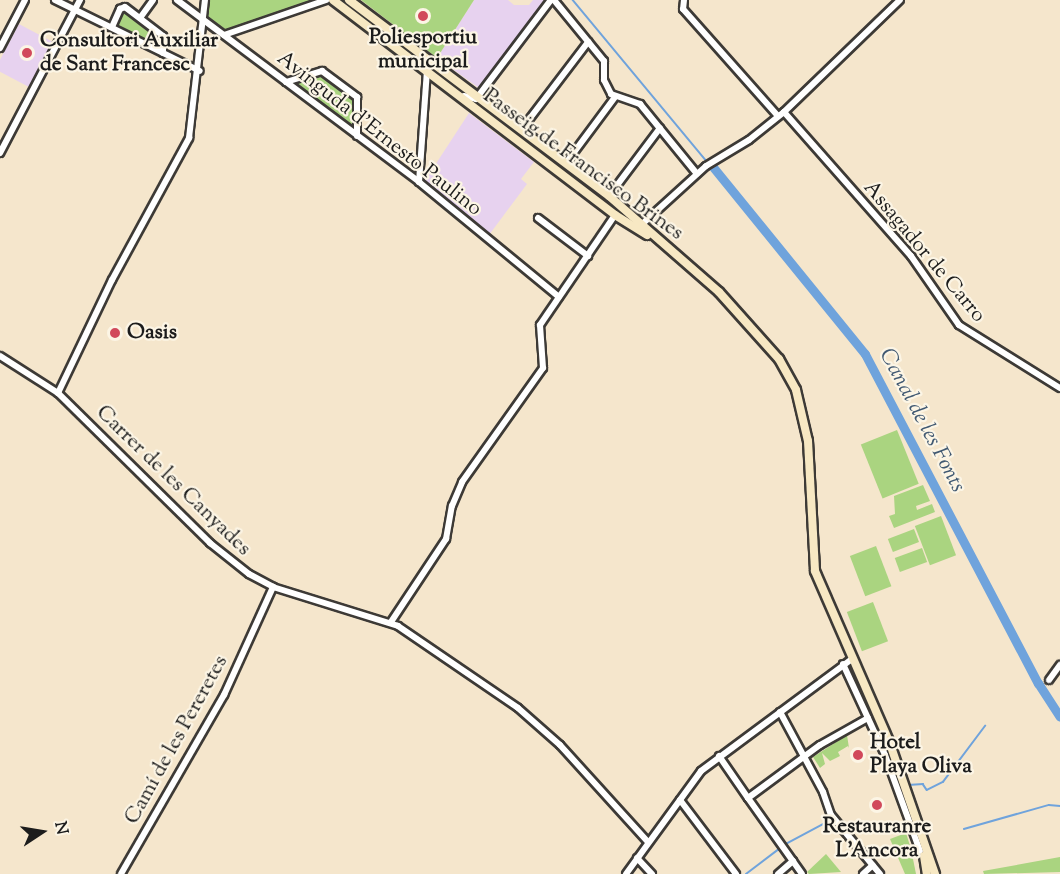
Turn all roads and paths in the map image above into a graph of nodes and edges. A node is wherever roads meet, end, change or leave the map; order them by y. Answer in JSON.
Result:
{"nodes":[{"id":1,"x":25,"y":0,"type":"edge"},
{"id":2,"x":55,"y":0,"type":"edge"},
{"id":3,"x":80,"y":0,"type":"edge"},
{"id":4,"x":153,"y":0,"type":"edge"},
{"id":5,"x":177,"y":0,"type":"edge"},
{"id":6,"x":205,"y":0,"type":"edge"},
{"id":7,"x":326,"y":0,"type":"edge"},
{"id":8,"x":333,"y":0,"type":"edge"},
{"id":9,"x":349,"y":0,"type":"edge"},
{"id":10,"x":552,"y":0,"type":"edge"},
{"id":11,"x":684,"y":0,"type":"edge"},
{"id":12,"x":900,"y":0,"type":"edge"},
{"id":13,"x":75,"y":10,"type":"junction"},
{"id":14,"x":140,"y":18,"type":"junction"},
{"id":15,"x":204,"y":19,"type":"junction"},
{"id":16,"x":112,"y":27,"type":"junction"},
{"id":17,"x":224,"y":35,"type":"junction"},
{"id":18,"x":588,"y":42,"type":"junction"},
{"id":19,"x":0,"y":48,"type":"edge"},
{"id":20,"x":163,"y":52,"type":"junction"},
{"id":21,"x":200,"y":71,"type":"junction"},
{"id":22,"x":427,"y":71,"type":"junction"},
{"id":23,"x":286,"y":82,"type":"junction"},
{"id":24,"x":446,"y":85,"type":"junction"},
{"id":25,"x":478,"y":97,"type":"junction"},
{"id":26,"x":615,"y":97,"type":"junction"},
{"id":27,"x":781,"y":114,"type":"junction"},
{"id":28,"x":660,"y":128,"type":"junction"},
{"id":29,"x":522,"y":130,"type":"junction"},
{"id":30,"x":357,"y":136,"type":"junction"},
{"id":31,"x":0,"y":153,"type":"edge"},
{"id":32,"x":566,"y":163,"type":"junction"},
{"id":33,"x":697,"y":174,"type":"junction"},
{"id":34,"x":419,"y":182,"type":"junction"},
{"id":35,"x":609,"y":196,"type":"junction"},
{"id":36,"x":620,"y":214,"type":"junction"},
{"id":37,"x":538,"y":218,"type":"dead end"},
{"id":38,"x":643,"y":225,"type":"junction"},
{"id":39,"x":588,"y":256,"type":"junction"},
{"id":40,"x":679,"y":258,"type":"junction"},
{"id":41,"x":559,"y":297,"type":"junction"},
{"id":42,"x":0,"y":356,"type":"edge"},
{"id":43,"x":1060,"y":388,"type":"edge"},
{"id":44,"x":58,"y":393,"type":"junction"},
{"id":45,"x":273,"y":587,"type":"junction"},
{"id":46,"x":390,"y":622,"type":"junction"},
{"id":47,"x":853,"y":658,"type":"junction"},
{"id":48,"x":843,"y":664,"type":"junction"},
{"id":49,"x":1060,"y":665,"type":"edge"},
{"id":50,"x":1049,"y":680,"type":"dead end"},
{"id":51,"x":780,"y":712,"type":"junction"},
{"id":52,"x":868,"y":718,"type":"junction"},
{"id":53,"x":719,"y":756,"type":"junction"},
{"id":54,"x":805,"y":757,"type":"junction"},
{"id":55,"x":748,"y":798,"type":"junction"},
{"id":56,"x":680,"y":800,"type":"junction"},
{"id":57,"x":919,"y":836,"type":"junction"},
{"id":58,"x":648,"y":841,"type":"junction"},
{"id":59,"x":924,"y":854,"type":"junction"},
{"id":60,"x":637,"y":858,"type":"junction"},
{"id":61,"x":793,"y":861,"type":"junction"},
{"id":62,"x":873,"y":865,"type":"junction"},
{"id":63,"x":121,"y":874,"type":"edge"},
{"id":64,"x":626,"y":874,"type":"edge"},
{"id":65,"x":652,"y":874,"type":"edge"},
{"id":66,"x":736,"y":874,"type":"edge"},
{"id":67,"x":778,"y":874,"type":"edge"},
{"id":68,"x":802,"y":874,"type":"edge"},
{"id":69,"x":863,"y":874,"type":"edge"},
{"id":70,"x":880,"y":874,"type":"edge"},
{"id":71,"x":933,"y":874,"type":"edge"}],
"edges":[{"from":1,"to":19,"type":"street"},
{"from":2,"to":13,"type":"street"},
{"from":3,"to":13,"type":"street"},
{"from":4,"to":14,"type":"street"},
{"from":5,"to":15,"type":"street","name":"Avinguda d'Ernesto Paulino"},
{"from":6,"to":15,"type":"street"},
{"from":7,"to":17,"type":"street"},
{"from":8,"to":22,"type":"street","name":"Passeig de Francisco Brines"},
{"from":9,"to":25,"type":"street","name":"Passeig de Francisco Brines"},
{"from":10,"to":18,"type":"street"},
{"from":10,"to":25,"type":"street"},
{"from":11,"to":27,"type":"street","name":"Assagador de Carro"},
{"from":12,"to":27,"type":"street"},
{"from":13,"to":16,"type":"street"},
{"from":13,"to":31,"type":"street"},
{"from":14,"to":16,"type":"street"},
{"from":14,"to":20,"type":"street"},
{"from":15,"to":17,"type":"street","name":"Avinguda d'Ernesto Paulino"},
{"from":15,"to":21,"type":"street"},
{"from":16,"to":20,"type":"street"},
{"from":17,"to":23,"type":"street","name":"Avinguda d'Ernesto Paulino"},
{"from":18,"to":26,"type":"street"},
{"from":18,"to":29,"type":"street"},
{"from":20,"to":21,"type":"street"},
{"from":21,"to":44,"type":"street"},
{"from":22,"to":24,"type":"street","name":"Passeig de Francisco Brines"},
{"from":22,"to":34,"type":"street"},
{"from":23,"to":30,"type":"street","name":"Avinguda d'Ernesto Paulino"},
{"from":23,"to":30,"type":"street"},
{"from":24,"to":25,"type":"street"},
{"from":24,"to":36,"type":"street","name":"Passeig de Francisco Brines"},
{"from":25,"to":29,"type":"street","name":"Passeig de Francisco Brines"},
{"from":26,"to":28,"type":"street"},
{"from":26,"to":32,"type":"street"},
{"from":27,"to":33,"type":"street"},
{"from":27,"to":43,"type":"street","name":"Assagador de Carro"},
{"from":28,"to":33,"type":"street"},
{"from":28,"to":35,"type":"street"},
{"from":29,"to":32,"type":"street","name":"Passeig de Francisco Brines"},
{"from":30,"to":34,"type":"street","name":"Avinguda d'Ernesto Paulino"},
{"from":32,"to":35,"type":"street","name":"Passeig de Francisco Brines"},
{"from":33,"to":38,"type":"street"},
{"from":34,"to":41,"type":"street","name":"Avinguda d'Ernesto Paulino"},
{"from":35,"to":36,"type":"street","name":"Passeig de Francisco Brines"},
{"from":36,"to":38,"type":"street","name":"Passeig de Francisco Brines"},
{"from":36,"to":39,"type":"street"},
{"from":36,"to":40,"type":"street","name":"Passeig de Francisco Brines"},
{"from":37,"to":39,"type":"street"},
{"from":38,"to":40,"type":"street","name":"Passeig de Francisco Brines"},
{"from":39,"to":41,"type":"street"},
{"from":40,"to":47,"type":"street"},
{"from":41,"to":46,"type":"street"},
{"from":42,"to":44,"type":"street","name":"Carrer de les Canyades"},
{"from":44,"to":45,"type":"street","name":"Carrer de les Canyades"},
{"from":45,"to":46,"type":"street","name":"Carrer de les Canyades"},
{"from":45,"to":63,"type":"street","name":"Camí de les Pereretes"},
{"from":46,"to":58,"type":"street","name":"Carrer de les Canyades"},
{"from":47,"to":48,"type":"street"},
{"from":47,"to":57,"type":"street"},
{"from":48,"to":51,"type":"street"},
{"from":48,"to":52,"type":"street"},
{"from":49,"to":50,"type":"street"},
{"from":51,"to":53,"type":"street"},
{"from":51,"to":54,"type":"street"},
{"from":52,"to":54,"type":"street"},
{"from":52,"to":59,"type":"street"},
{"from":53,"to":55,"type":"street"},
{"from":53,"to":56,"type":"street"},
{"from":54,"to":55,"type":"street"},
{"from":54,"to":62,"type":"street"},
{"from":55,"to":61,"type":"street"},
{"from":56,"to":58,"type":"street"},
{"from":56,"to":66,"type":"street"},
{"from":57,"to":59,"type":"street"},
{"from":57,"to":71,"type":"street"},
{"from":58,"to":60,"type":"street"},
{"from":59,"to":71,"type":"street"},
{"from":60,"to":64,"type":"street"},
{"from":60,"to":65,"type":"street"},
{"from":61,"to":67,"type":"street"},
{"from":61,"to":68,"type":"street"},
{"from":62,"to":69,"type":"street"},
{"from":62,"to":70,"type":"street"}]}
